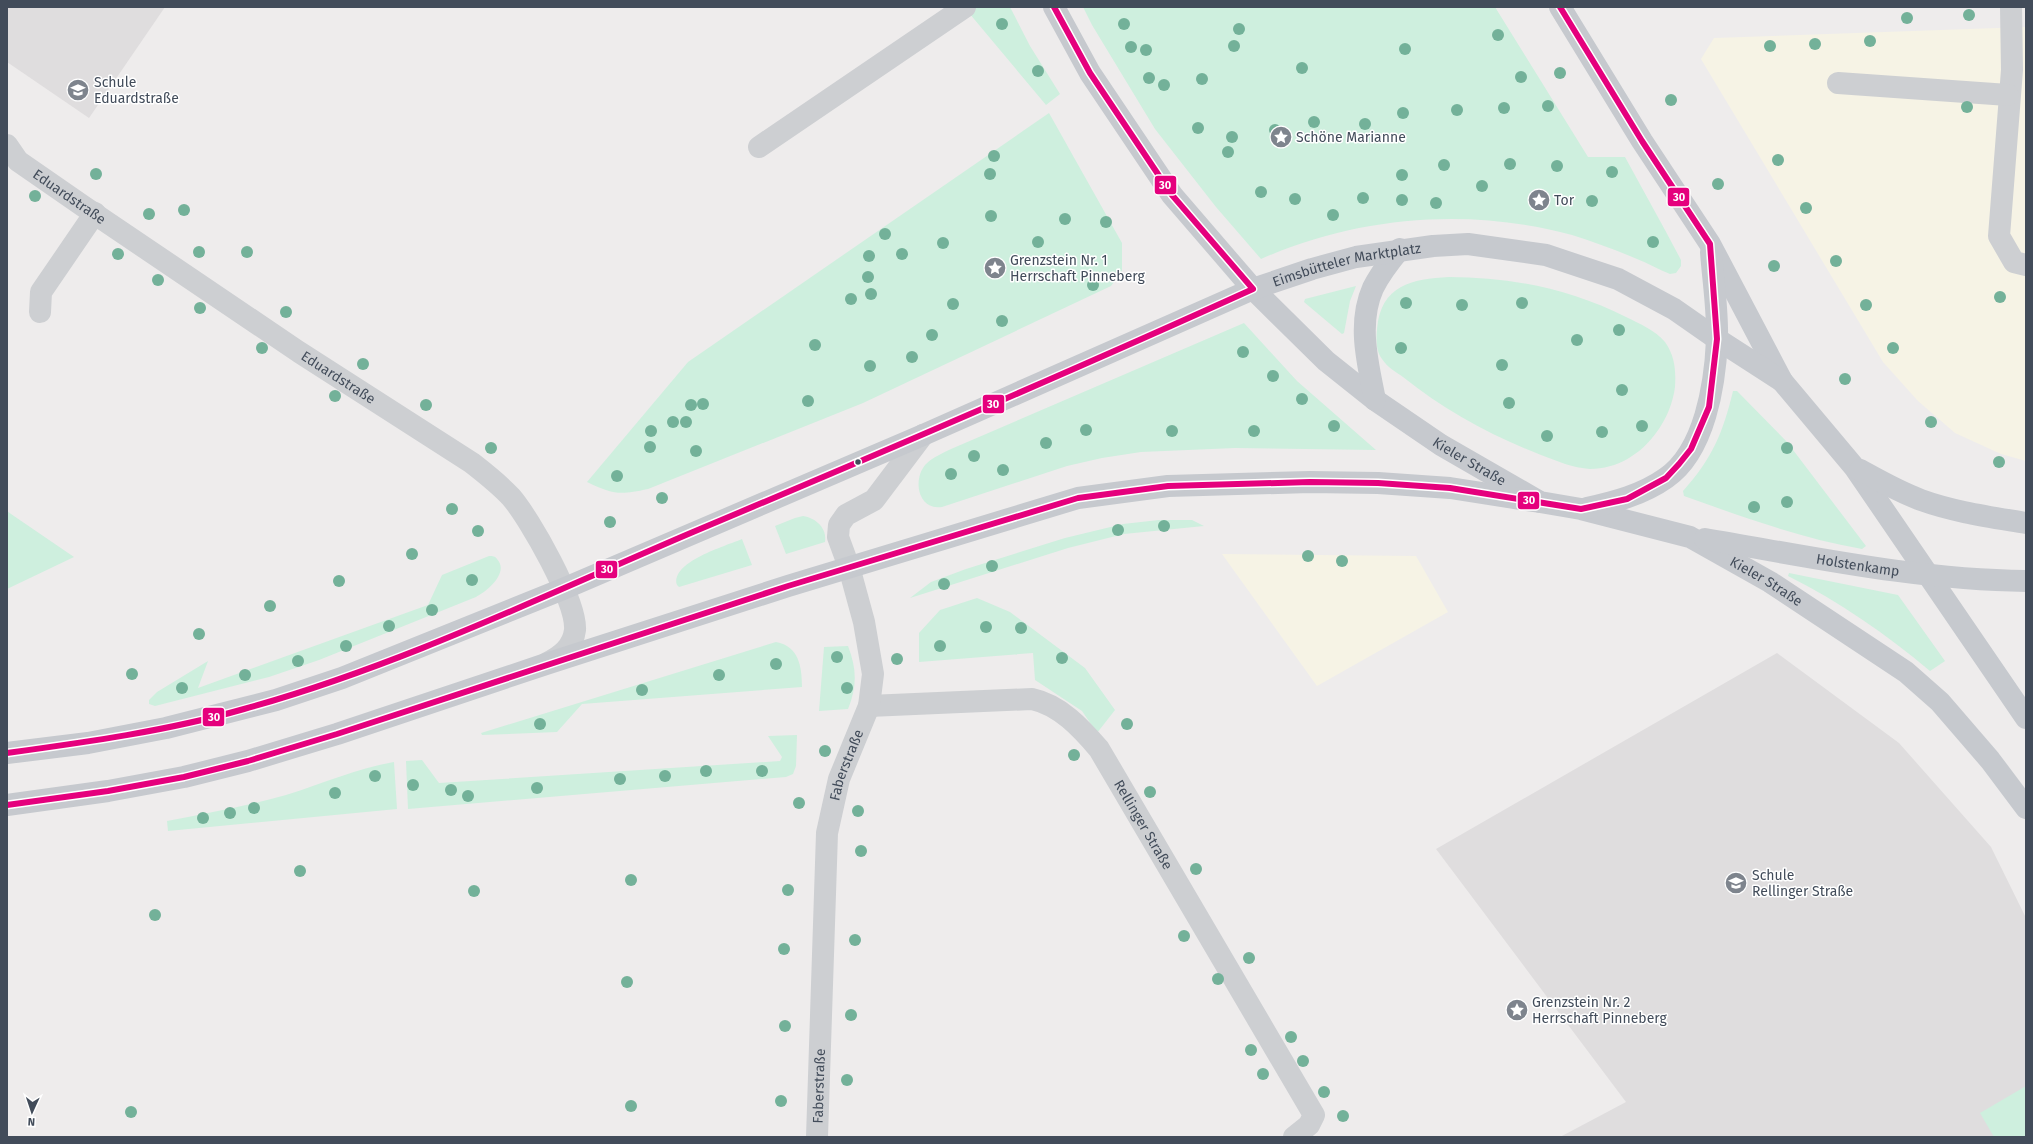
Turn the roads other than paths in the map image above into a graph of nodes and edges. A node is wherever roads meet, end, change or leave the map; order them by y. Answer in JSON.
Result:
{"nodes":[{"id":1,"x":965,"y":7,"type":"edge"},
{"id":2,"x":1054,"y":7,"type":"edge"},
{"id":3,"x":1560,"y":7,"type":"edge"},
{"id":4,"x":2011,"y":7,"type":"edge"},
{"id":5,"x":2019,"y":70,"type":"edge"},
{"id":6,"x":1838,"y":83,"type":"dead end"},
{"id":7,"x":2008,"y":95,"type":"junction"},
{"id":8,"x":7,"y":145,"type":"edge"},
{"id":9,"x":759,"y":147,"type":"dead end"},
{"id":10,"x":95,"y":213,"type":"junction"},
{"id":11,"x":1710,"y":244,"type":"junction"},
{"id":12,"x":1400,"y":249,"type":"junction"},
{"id":13,"x":2026,"y":265,"type":"edge"},
{"id":14,"x":1253,"y":289,"type":"junction"},
{"id":15,"x":40,"y":312,"type":"dead end"},
{"id":16,"x":1717,"y":339,"type":"junction"},
{"id":17,"x":1782,"y":381,"type":"junction"},
{"id":18,"x":1375,"y":400,"type":"junction"},
{"id":19,"x":923,"y":435,"type":"junction"},
{"id":20,"x":1855,"y":468,"type":"junction"},
{"id":21,"x":1540,"y":502,"type":"junction"},
{"id":22,"x":1581,"y":509,"type":"junction"},
{"id":23,"x":2026,"y":523,"type":"edge"},
{"id":24,"x":1690,"y":537,"type":"junction"},
{"id":25,"x":849,"y":567,"type":"junction"},
{"id":26,"x":1930,"y":575,"type":"junction"},
{"id":27,"x":2026,"y":581,"type":"edge"},
{"id":28,"x":564,"y":589,"type":"junction"},
{"id":29,"x":546,"y":664,"type":"junction"},
{"id":30,"x":869,"y":706,"type":"junction"},
{"id":31,"x":2026,"y":718,"type":"edge"},
{"id":32,"x":7,"y":753,"type":"edge"},
{"id":33,"x":7,"y":805,"type":"edge"},
{"id":34,"x":2026,"y":808,"type":"edge"},
{"id":35,"x":817,"y":1137,"type":"edge"},
{"id":36,"x":1294,"y":1137,"type":"edge"}],
"edges":[{"from":1,"to":9,"type":"street"},
{"from":2,"to":14,"type":"main road","name":"Kieler Straße"},
{"from":3,"to":11,"type":"main road"},
{"from":4,"to":5,"type":"street"},
{"from":5,"to":7,"type":"street"},
{"from":6,"to":7,"type":"street"},
{"from":7,"to":13,"type":"street"},
{"from":8,"to":10,"type":"street","name":"Eduardstraße"},
{"from":10,"to":15,"type":"street"},
{"from":10,"to":28,"type":"street","name":"Eduardstraße"},
{"from":11,"to":16,"type":"main road"},
{"from":11,"to":17,"type":"main road"},
{"from":12,"to":14,"type":"main road","name":"Eimsbütteler Marktplatz"},
{"from":12,"to":16,"type":"main road","name":"Eimsbütteler Marktplatz"},
{"from":12,"to":18,"type":"main road"},
{"from":14,"to":18,"type":"main road","name":"Kieler Straße"},
{"from":14,"to":19,"type":"main road","name":"Eimsbütteler Marktplatz"},
{"from":16,"to":17,"type":"main road","name":"Eimsbütteler Marktplatz"},
{"from":16,"to":22,"type":"main road"},
{"from":17,"to":20,"type":"main road"},
{"from":18,"to":21,"type":"main road","name":"Kieler Straße"},
{"from":19,"to":25,"type":"street","name":"Faberstraße"},
{"from":19,"to":28,"type":"main road","name":"Eimsbütteler Marktplatz"},
{"from":20,"to":23,"type":"main road"},
{"from":20,"to":26,"type":"main road"},
{"from":21,"to":22,"type":"main road","name":"Kieler Straße"},
{"from":21,"to":25,"type":"main road"},
{"from":22,"to":24,"type":"main road","name":"Kieler Straße"},
{"from":24,"to":26,"type":"main road","name":"Holstenkamp"},
{"from":24,"to":34,"type":"main road","name":"Kieler Straße"},
{"from":25,"to":29,"type":"main road"},
{"from":25,"to":30,"type":"street","name":"Faberstraße"},
{"from":26,"to":27,"type":"main road","name":"Holstenkamp"},
{"from":26,"to":31,"type":"main road"},
{"from":28,"to":29,"type":"street","name":"Eduardstraße"},
{"from":28,"to":32,"type":"main road","name":"Eimsbütteler Marktplatz"},
{"from":29,"to":33,"type":"main road"},
{"from":30,"to":35,"type":"street","name":"Faberstraße"},
{"from":30,"to":36,"type":"street","name":"Rellinger Straße"}]}
